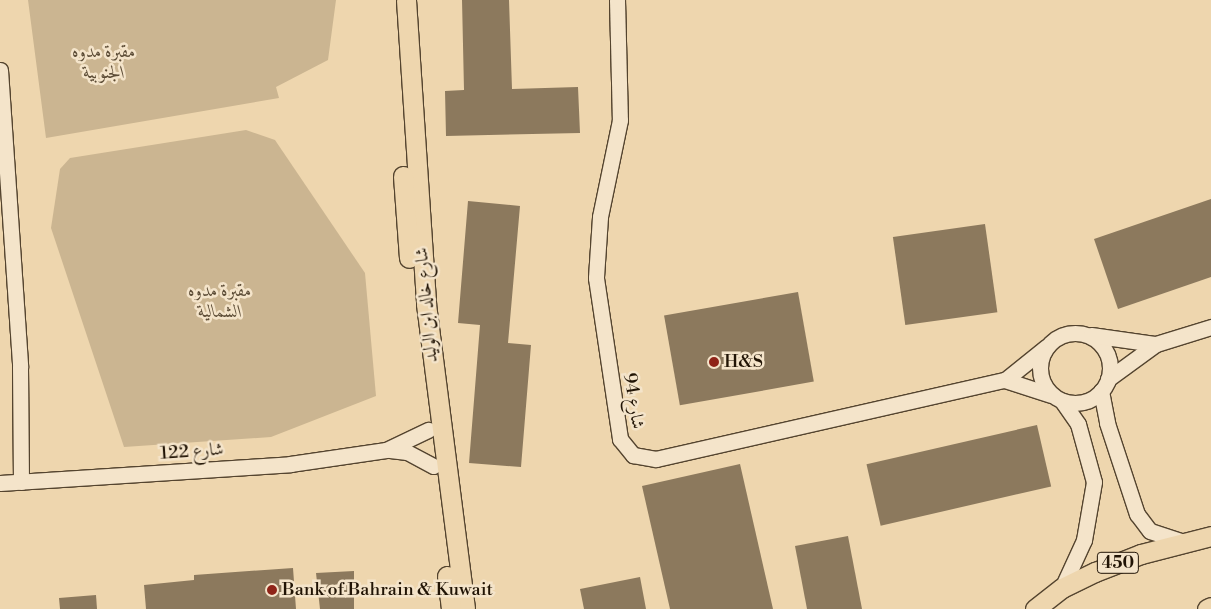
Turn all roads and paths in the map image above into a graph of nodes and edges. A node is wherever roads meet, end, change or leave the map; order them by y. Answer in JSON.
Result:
{"nodes":[{"id":1,"x":395,"y":0,"type":"edge"},
{"id":2,"x":406,"y":0,"type":"edge"},
{"id":3,"x":617,"y":0,"type":"edge"},
{"id":4,"x":0,"y":70,"type":"edge"},
{"id":5,"x":4,"y":204,"type":"edge"},
{"id":6,"x":1211,"y":327,"type":"edge"},
{"id":7,"x":1084,"y":333,"type":"junction"},
{"id":8,"x":1156,"y":344,"type":"junction"},
{"id":9,"x":1046,"y":347,"type":"junction"},
{"id":10,"x":1005,"y":380,"type":"junction"},
{"id":11,"x":1104,"y":385,"type":"junction"},
{"id":12,"x":1058,"y":398,"type":"junction"},
{"id":13,"x":428,"y":430,"type":"junction"},
{"id":14,"x":386,"y":450,"type":"junction"},
{"id":15,"x":433,"y":466,"type":"junction"},
{"id":16,"x":21,"y":482,"type":"junction"},
{"id":17,"x":0,"y":483,"type":"edge"},
{"id":18,"x":1211,"y":536,"type":"edge"},
{"id":19,"x":1184,"y":542,"type":"junction"},
{"id":20,"x":1062,"y":588,"type":"junction"},
{"id":21,"x":1211,"y":607,"type":"edge"},
{"id":22,"x":451,"y":609,"type":"edge"},
{"id":23,"x":465,"y":609,"type":"edge"},
{"id":24,"x":1036,"y":609,"type":"edge"},
{"id":25,"x":1207,"y":609,"type":"edge"}],
"edges":[{"from":1,"to":13,"type":"main road","name":"شارع خالد ابن الوليد"},
{"from":2,"to":23,"type":"main road","name":"شارع خالد ابن الوليد"},
{"from":3,"to":10,"type":"street","name":"شارع 94"},
{"from":4,"to":5,"type":"street"},
{"from":5,"to":16,"type":"street"},
{"from":6,"to":8,"type":"street"},
{"from":7,"to":8,"type":"street"},
{"from":7,"to":9,"type":"street"},
{"from":7,"to":11,"type":"street"},
{"from":8,"to":11,"type":"street"},
{"from":9,"to":10,"type":"street","name":"شارع 94"},
{"from":9,"to":12,"type":"street"},
{"from":10,"to":12,"type":"street"},
{"from":11,"to":12,"type":"street"},
{"from":11,"to":19,"type":"street"},
{"from":12,"to":20,"type":"street"},
{"from":13,"to":14,"type":"street","name":"شارع 122"},
{"from":13,"to":15,"type":"main road","name":"شارع خالد ابن الوليد"},
{"from":14,"to":15,"type":"street","name":"شارع 122"},
{"from":14,"to":16,"type":"street","name":"شارع 122"},
{"from":15,"to":22,"type":"main road","name":"شارع خالد ابن الوليد"},
{"from":16,"to":17,"type":"street","name":"شارع 122"},
{"from":18,"to":19,"type":"main road","number":"450"},
{"from":19,"to":20,"type":"main road","number":"450"},
{"from":20,"to":24,"type":"main road","number":"450"},
{"from":21,"to":25,"type":"main road"}]}
